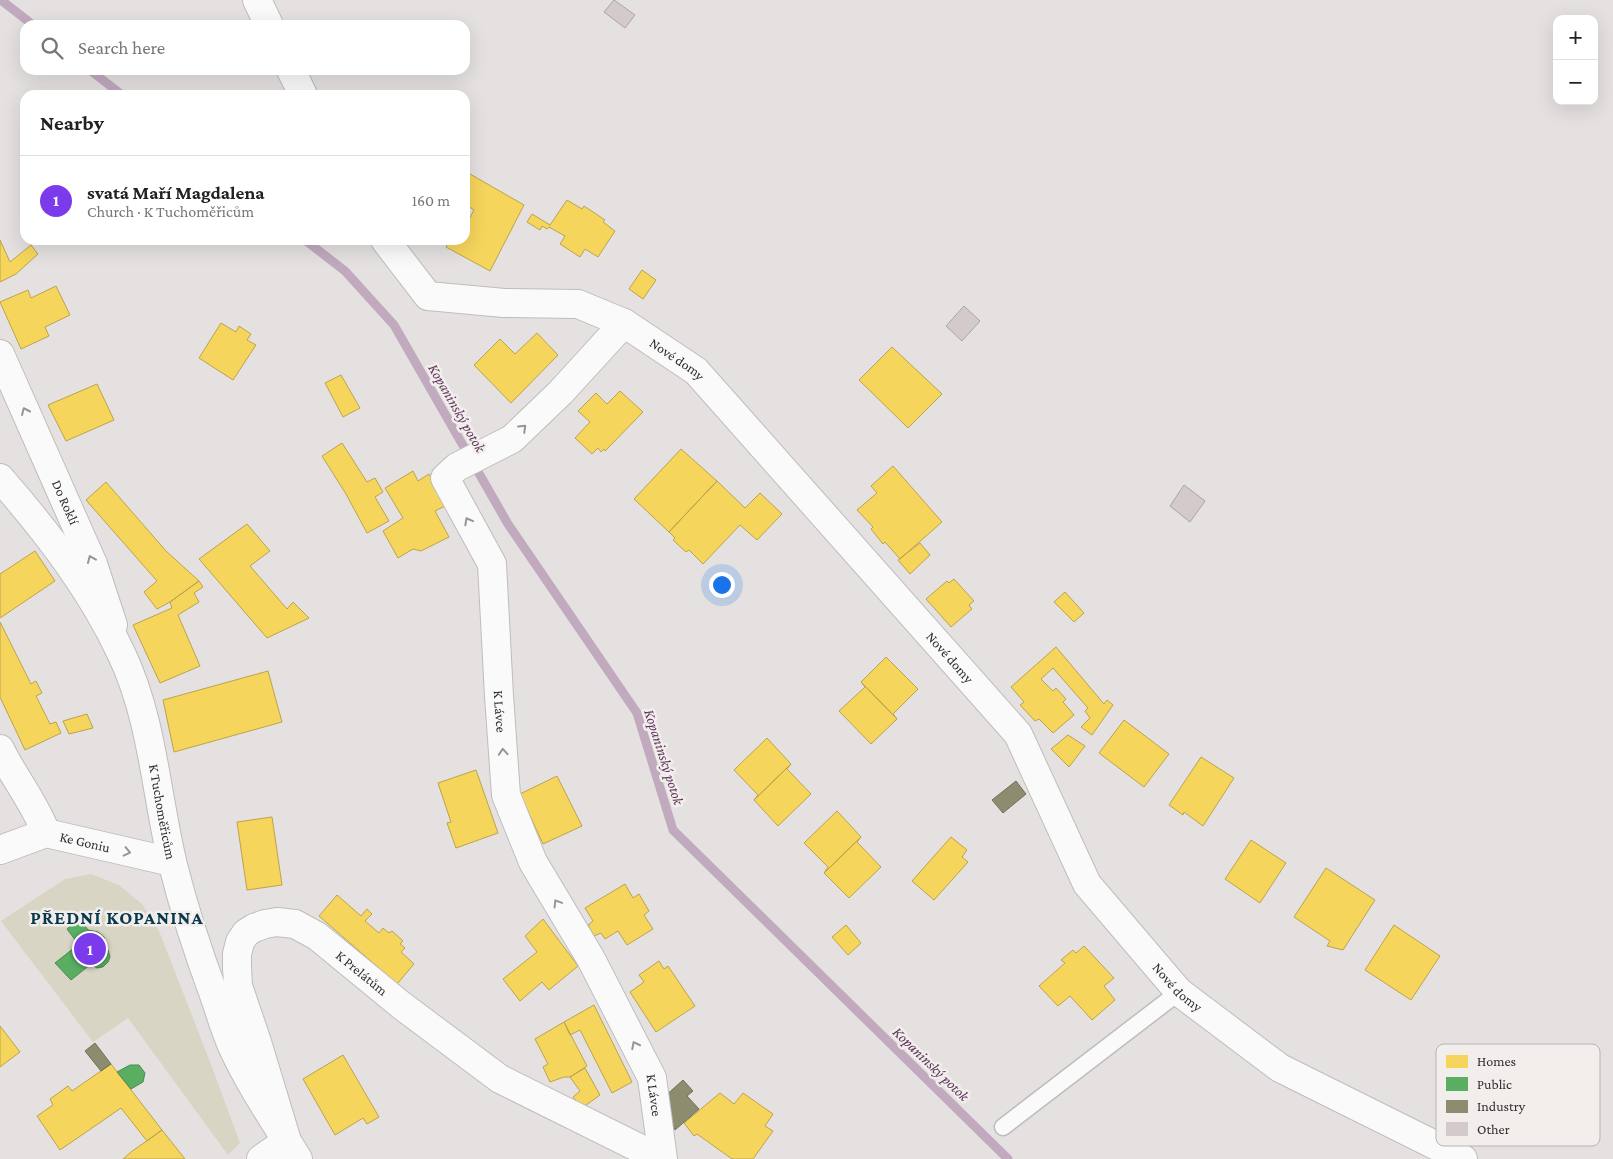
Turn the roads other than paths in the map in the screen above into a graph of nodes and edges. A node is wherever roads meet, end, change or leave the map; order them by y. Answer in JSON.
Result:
{"nodes":[{"id":1,"x":257,"y":0,"type":"edge"},
{"id":2,"x":267,"y":20,"type":"edge"},
{"id":3,"x":293,"y":75,"type":"edge"},
{"id":4,"x":301,"y":90,"type":"edge"},
{"id":5,"x":389,"y":245,"type":"edge"},
{"id":6,"x":624,"y":323,"type":"junction"},
{"id":7,"x":0,"y":354,"type":"edge"},
{"id":8,"x":0,"y":478,"type":"edge"},
{"id":9,"x":123,"y":655,"type":"junction"},
{"id":10,"x":0,"y":749,"type":"edge"},
{"id":11,"x":46,"y":833,"type":"junction"},
{"id":12,"x":0,"y":850,"type":"edge"},
{"id":13,"x":172,"y":862,"type":"junction"},
{"id":14,"x":1179,"y":992,"type":"junction"},
{"id":15,"x":1003,"y":1127,"type":"dead end"},
{"id":16,"x":1436,"y":1146,"type":"edge"},
{"id":17,"x":1437,"y":1146,"type":"edge"},
{"id":18,"x":293,"y":1150,"type":"edge"},
{"id":19,"x":261,"y":1159,"type":"edge"},
{"id":20,"x":662,"y":1159,"type":"edge"},
{"id":21,"x":1463,"y":1159,"type":"edge"}],
"edges":[{"from":1,"to":2,"type":"street"},
{"from":3,"to":4,"type":"street"},
{"from":5,"to":6,"type":"street","name":"Nové domy"},
{"from":6,"to":14,"type":"street","name":"Nové domy"},
{"from":20,"to":6,"type":"street","name":"K Lávce","one_way":true},
{"from":9,"to":7,"type":"street","name":"Do Roklí","one_way":true},
{"from":8,"to":9,"type":"street","name":"K Tuchoměřicům"},
{"from":9,"to":13,"type":"street","name":"K Tuchoměřicům"},
{"from":10,"to":11,"type":"street"},
{"from":11,"to":12,"type":"street","name":"Ke Goniu"},
{"from":11,"to":13,"type":"street","name":"Ke Goniu","one_way":true},
{"from":13,"to":18,"type":"street","name":"K Tuchoměřicům"},
{"from":14,"to":15,"type":"lane"},
{"from":14,"to":16,"type":"street","name":"Nové domy"},
{"from":17,"to":21,"type":"street","name":"Nové domy"},
{"from":18,"to":19,"type":"street"},
{"from":18,"to":20,"type":"street","name":"K Prelátům"}]}
